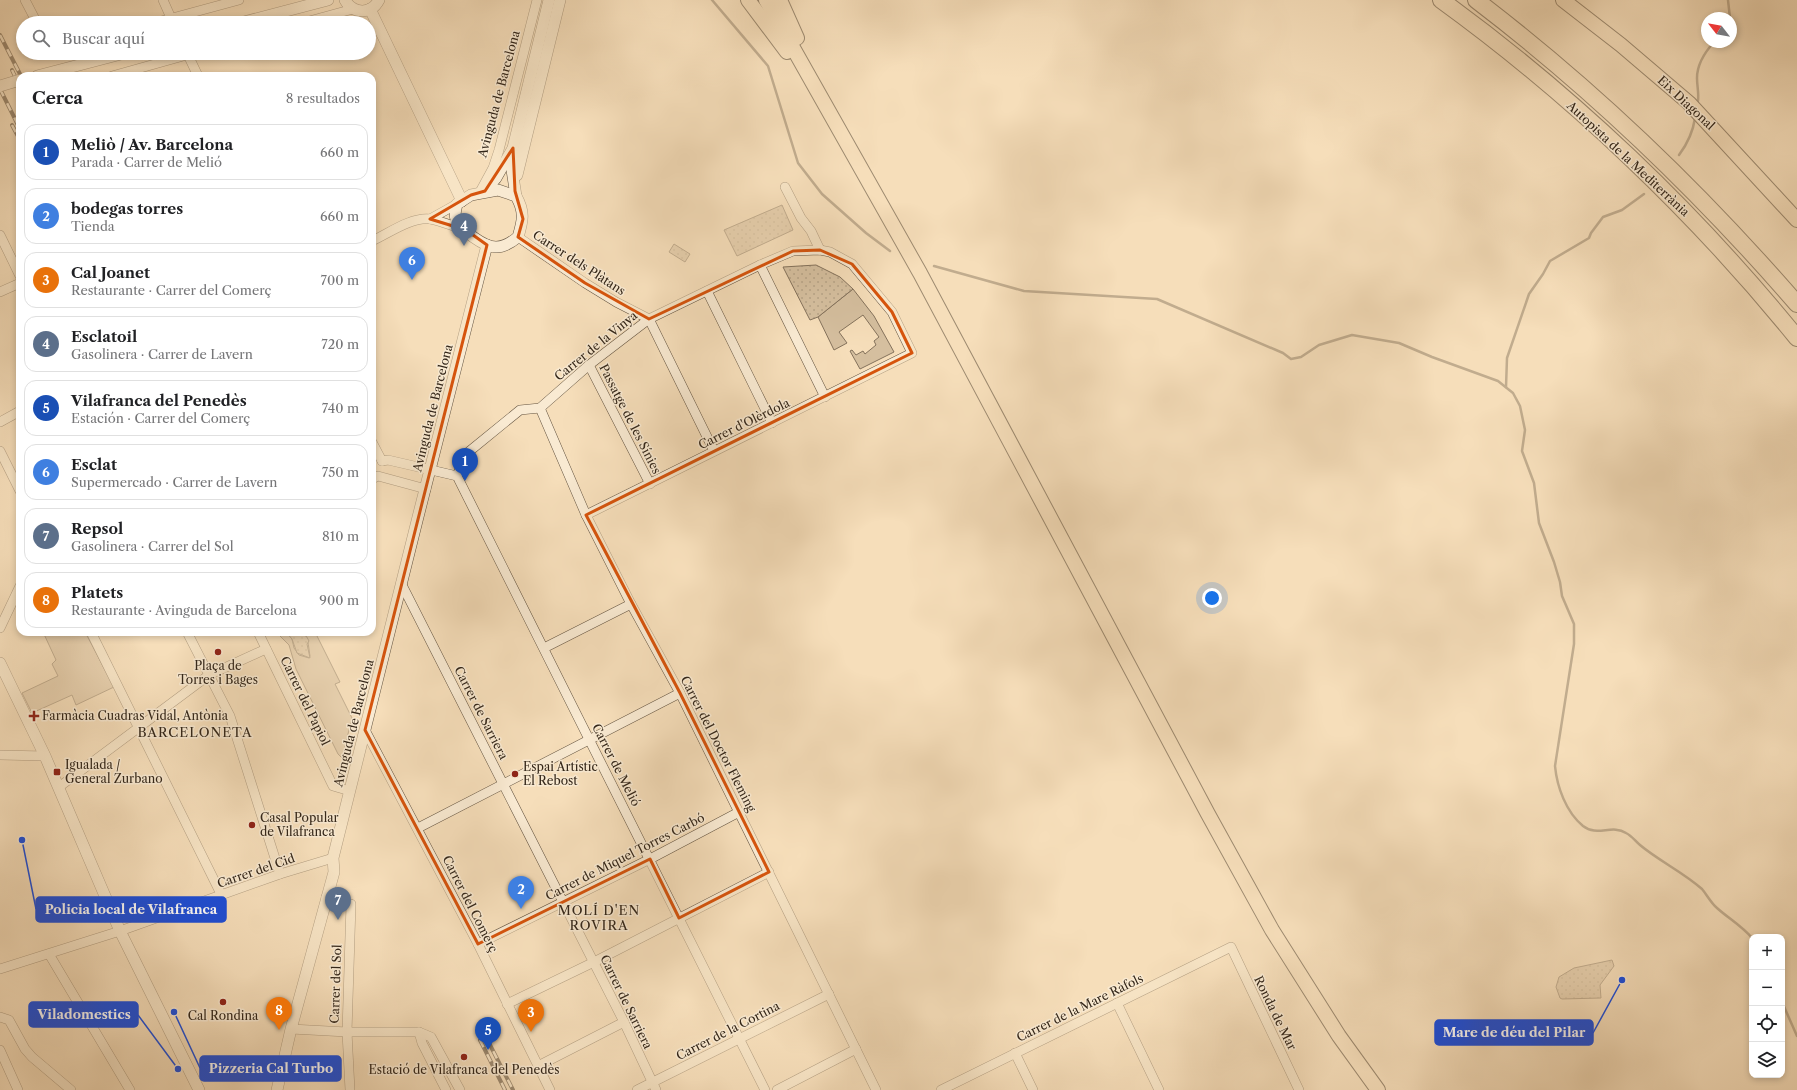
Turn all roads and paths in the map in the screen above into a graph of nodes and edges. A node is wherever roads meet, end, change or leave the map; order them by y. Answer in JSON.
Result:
{"nodes":[{"id":1,"x":25,"y":0,"type":"edge"},
{"id":2,"x":163,"y":0,"type":"edge"},
{"id":3,"x":238,"y":0,"type":"edge"},
{"id":4,"x":328,"y":0,"type":"edge"},
{"id":5,"x":345,"y":0,"type":"edge"},
{"id":6,"x":379,"y":0,"type":"edge"},
{"id":7,"x":537,"y":0,"type":"edge"},
{"id":8,"x":549,"y":0,"type":"edge"},
{"id":9,"x":560,"y":0,"type":"edge"},
{"id":10,"x":748,"y":0,"type":"edge"},
{"id":11,"x":766,"y":0,"type":"edge"},
{"id":12,"x":780,"y":0,"type":"edge"},
{"id":13,"x":1441,"y":0,"type":"edge"},
{"id":14,"x":1476,"y":0,"type":"edge"},
{"id":15,"x":1563,"y":0,"type":"edge"},
{"id":16,"x":1577,"y":0,"type":"edge"},
{"id":17,"x":353,"y":9,"type":"junction"},
{"id":18,"x":370,"y":9,"type":"junction"},
{"id":19,"x":33,"y":16,"type":"edge"},
{"id":20,"x":170,"y":16,"type":"edge"},
{"id":21,"x":178,"y":16,"type":"edge"},
{"id":22,"x":267,"y":16,"type":"edge"},
{"id":23,"x":328,"y":16,"type":"edge"},
{"id":24,"x":373,"y":16,"type":"edge"},
{"id":25,"x":376,"y":22,"type":"edge"},
{"id":26,"x":98,"y":60,"type":"edge"},
{"id":27,"x":169,"y":60,"type":"edge"},
{"id":28,"x":193,"y":60,"type":"edge"},
{"id":29,"x":51,"y":72,"type":"edge"},
{"id":30,"x":126,"y":72,"type":"edge"},
{"id":31,"x":197,"y":72,"type":"edge"},
{"id":32,"x":16,"y":81,"type":"edge"},
{"id":33,"x":0,"y":86,"type":"edge"},
{"id":34,"x":840,"y":129,"type":"junction"},
{"id":35,"x":513,"y":148,"type":"junction"},
{"id":36,"x":785,"y":187,"type":"dead end"},
{"id":37,"x":482,"y":192,"type":"junction"},
{"id":38,"x":516,"y":194,"type":"junction"},
{"id":39,"x":459,"y":202,"type":"junction"},
{"id":40,"x":1797,"y":207,"type":"edge"},
{"id":41,"x":430,"y":219,"type":"junction"},
{"id":42,"x":1797,"y":220,"type":"edge"},
{"id":43,"x":466,"y":230,"type":"junction"},
{"id":44,"x":0,"y":235,"type":"edge"},
{"id":45,"x":518,"y":237,"type":"junction"},
{"id":46,"x":376,"y":239,"type":"edge"},
{"id":47,"x":487,"y":245,"type":"junction"},
{"id":48,"x":820,"y":250,"type":"junction"},
{"id":49,"x":760,"y":265,"type":"junction"},
{"id":50,"x":16,"y":268,"type":"edge"},
{"id":51,"x":16,"y":285,"type":"edge"},
{"id":52,"x":707,"y":291,"type":"junction"},
{"id":53,"x":0,"y":292,"type":"edge"},
{"id":54,"x":1797,"y":304,"type":"edge"},
{"id":55,"x":649,"y":319,"type":"junction"},
{"id":56,"x":1797,"y":338,"type":"edge"},
{"id":57,"x":589,"y":365,"type":"junction"},
{"id":58,"x":825,"y":397,"type":"junction"},
{"id":59,"x":540,"y":408,"type":"junction"},
{"id":60,"x":16,"y":413,"type":"edge"},
{"id":61,"x":0,"y":422,"type":"edge"},
{"id":62,"x":772,"y":423,"type":"junction"},
{"id":63,"x":376,"y":450,"type":"edge"},
{"id":64,"x":0,"y":451,"type":"edge"},
{"id":65,"x":714,"y":451,"type":"junction"},
{"id":66,"x":382,"y":461,"type":"junction"},
{"id":67,"x":431,"y":470,"type":"junction"},
{"id":68,"x":376,"y":475,"type":"edge"},
{"id":69,"x":457,"y":476,"type":"junction"},
{"id":70,"x":376,"y":477,"type":"edge"},
{"id":71,"x":16,"y":483,"type":"edge"},
{"id":72,"x":650,"y":484,"type":"junction"},
{"id":73,"x":426,"y":489,"type":"junction"},
{"id":74,"x":586,"y":515,"type":"junction"},
{"id":75,"x":402,"y":582,"type":"junction"},
{"id":76,"x":16,"y":594,"type":"edge"},
{"id":77,"x":631,"y":604,"type":"junction"},
{"id":78,"x":0,"y":628,"type":"edge"},
{"id":79,"x":93,"y":636,"type":"edge"},
{"id":80,"x":189,"y":636,"type":"edge"},
{"id":81,"x":260,"y":636,"type":"edge"},
{"id":82,"x":544,"y":648,"type":"junction"},
{"id":83,"x":266,"y":649,"type":"junction"},
{"id":84,"x":0,"y":664,"type":"edge"},
{"id":85,"x":209,"y":675,"type":"junction"},
{"id":86,"x":680,"y":693,"type":"junction"},
{"id":87,"x":139,"y":727,"type":"junction"},
{"id":88,"x":365,"y":730,"type":"junction"},
{"id":89,"x":590,"y":740,"type":"junction"},
{"id":90,"x":0,"y":755,"type":"edge"},
{"id":91,"x":45,"y":756,"type":"junction"},
{"id":92,"x":504,"y":784,"type":"junction"},
{"id":93,"x":59,"y":787,"type":"junction"},
{"id":94,"x":350,"y":791,"type":"junction"},
{"id":95,"x":739,"y":812,"type":"junction"},
{"id":96,"x":418,"y":828,"type":"junction"},
{"id":97,"x":333,"y":858,"type":"junction"},
{"id":98,"x":650,"y":859,"type":"junction"},
{"id":99,"x":769,"y":872,"type":"junction"},
{"id":100,"x":280,"y":874,"type":"junction"},
{"id":101,"x":222,"y":896,"type":"junction"},
{"id":102,"x":326,"y":898,"type":"junction"},
{"id":103,"x":563,"y":901,"type":"junction"},
{"id":104,"x":679,"y":918,"type":"junction"},
{"id":105,"x":120,"y":931,"type":"junction"},
{"id":106,"x":478,"y":944,"type":"junction"},
{"id":107,"x":1231,"y":947,"type":"joint"},
{"id":108,"x":49,"y":954,"type":"junction"},
{"id":109,"x":594,"y":962,"type":"junction"},
{"id":110,"x":0,"y":969,"type":"edge"},
{"id":111,"x":829,"y":994,"type":"junction"},
{"id":112,"x":1117,"y":1003,"type":"junction"},
{"id":113,"x":507,"y":1004,"type":"junction"},
{"id":114,"x":4,"y":1019,"type":"edge"},
{"id":115,"x":624,"y":1022,"type":"junction"},
{"id":116,"x":291,"y":1029,"type":"junction"},
{"id":117,"x":347,"y":1032,"type":"junction"},
{"id":118,"x":419,"y":1032,"type":"junction"},
{"id":119,"x":740,"y":1039,"type":"junction"},
{"id":120,"x":856,"y":1049,"type":"junction"},
{"id":121,"x":0,"y":1050,"type":"edge"},
{"id":122,"x":1015,"y":1053,"type":"junction"},
{"id":123,"x":538,"y":1066,"type":"junction"},
{"id":124,"x":654,"y":1086,"type":"edge"},
{"id":125,"x":956,"y":1087,"type":"edge"},
{"id":126,"x":18,"y":1090,"type":"edge"},
{"id":127,"x":71,"y":1090,"type":"edge"},
{"id":128,"x":130,"y":1090,"type":"edge"},
{"id":129,"x":199,"y":1090,"type":"edge"},
{"id":130,"x":277,"y":1090,"type":"edge"},
{"id":131,"x":350,"y":1090,"type":"edge"},
{"id":132,"x":446,"y":1090,"type":"edge"},
{"id":133,"x":460,"y":1090,"type":"edge"},
{"id":134,"x":550,"y":1090,"type":"edge"},
{"id":135,"x":637,"y":1090,"type":"edge"},
{"id":136,"x":765,"y":1090,"type":"edge"},
{"id":137,"x":778,"y":1090,"type":"edge"},
{"id":138,"x":876,"y":1090,"type":"edge"},
{"id":139,"x":941,"y":1090,"type":"edge"},
{"id":140,"x":1033,"y":1090,"type":"edge"},
{"id":141,"x":1159,"y":1090,"type":"edge"},
{"id":142,"x":1299,"y":1090,"type":"edge"},
{"id":143,"x":1378,"y":1090,"type":"edge"}],
"edges":[{"from":1,"to":19,"type":"street"},
{"from":2,"to":20,"type":"street"},
{"from":3,"to":21,"type":"street"},
{"from":4,"to":22,"type":"street"},
{"from":5,"to":17,"type":"street"},
{"from":6,"to":18,"type":"street"},
{"from":7,"to":37,"type":"street","name":"Avinguda de Barcelona"},
{"from":8,"to":35,"type":"street","name":"Avinguda de Barcelona"},
{"from":9,"to":38,"type":"street"},
{"from":10,"to":34,"type":"highway"},
{"from":11,"to":34,"type":"highway"},
{"from":12,"to":34,"type":"highway"},
{"from":13,"to":56,"type":"highway","name":"Autopista de la Mediterrània"},
{"from":14,"to":54,"type":"highway","name":"Autopista de la Mediterrània"},
{"from":15,"to":42,"type":"highway","name":"Eix Diagonal"},
{"from":16,"to":40,"type":"highway","name":"Eix Diagonal"},
{"from":17,"to":18,"type":"street"},
{"from":17,"to":23,"type":"street"},
{"from":18,"to":24,"type":"street"},
{"from":25,"to":39,"type":"street"},
{"from":26,"to":29,"type":"street"},
{"from":27,"to":30,"type":"street"},
{"from":28,"to":31,"type":"street"},
{"from":32,"to":33,"type":"street","bridge":true},
{"from":34,"to":143,"type":"highway"},
{"from":35,"to":37,"type":"street","name":"Avinguda de Barcelona"},
{"from":35,"to":38,"type":"street","name":"Avinguda de Barcelona"},
{"from":36,"to":48,"type":"street"},
{"from":37,"to":38,"type":"street"},
{"from":37,"to":39,"type":"street"},
{"from":38,"to":45,"type":"street"},
{"from":39,"to":41,"type":"street"},
{"from":39,"to":43,"type":"street"},
{"from":41,"to":43,"type":"street"},
{"from":41,"to":46,"type":"street"},
{"from":43,"to":47,"type":"street"},
{"from":44,"to":50,"type":"street"},
{"from":45,"to":47,"type":"street"},
{"from":45,"to":55,"type":"street","name":"Carrer dels Plàtans"},
{"from":47,"to":67,"type":"street","name":"Avinguda de Barcelona"},
{"from":48,"to":49,"type":"street","name":"Carrer de la Vinya"},
{"from":48,"to":58,"type":"street","name":"Carrer d'Olèrdola"},
{"from":49,"to":52,"type":"street","name":"Carrer de la Vinya"},
{"from":49,"to":58,"type":"street"},
{"from":51,"to":53,"type":"street"},
{"from":52,"to":55,"type":"street","name":"Carrer de la Vinya"},
{"from":52,"to":62,"type":"street"},
{"from":55,"to":57,"type":"street","name":"Carrer de la Vinya"},
{"from":55,"to":65,"type":"street"},
{"from":57,"to":59,"type":"street","name":"Carrer de la Vinya"},
{"from":57,"to":72,"type":"street","name":"Passatge de les Sínies"},
{"from":58,"to":62,"type":"street","name":"Carrer d'Olèrdola"},
{"from":59,"to":69,"type":"street"},
{"from":59,"to":74,"type":"street","name":"Carrer del Doctor Fleming"},
{"from":60,"to":61,"type":"street"},
{"from":62,"to":65,"type":"street","name":"Carrer d'Olèrdola"},
{"from":63,"to":66,"type":"street"},
{"from":64,"to":71,"type":"street"},
{"from":65,"to":72,"type":"street","name":"Carrer d'Olèrdola"},
{"from":66,"to":67,"type":"street"},
{"from":66,"to":68,"type":"street"},
{"from":67,"to":69,"type":"street"},
{"from":67,"to":73,"type":"street","name":"Avinguda de Barcelona"},
{"from":69,"to":82,"type":"street","name":"Carrer de Melió"},
{"from":70,"to":73,"type":"street"},
{"from":72,"to":74,"type":"street","name":"Carrer d'Olèrdola"},
{"from":73,"to":75,"type":"street","name":"Avinguda de Barcelona"},
{"from":74,"to":77,"type":"street","name":"Carrer del Doctor Fleming"},
{"from":75,"to":88,"type":"street","name":"Avinguda de Barcelona"},
{"from":75,"to":92,"type":"street","name":"Carrer de Sarriera"},
{"from":76,"to":78,"type":"street"},
{"from":77,"to":82,"type":"street"},
{"from":77,"to":86,"type":"street","name":"Carrer del Doctor Fleming"},
{"from":79,"to":87,"type":"street"},
{"from":80,"to":85,"type":"street"},
{"from":81,"to":83,"type":"street","name":"Carrer del Papiol"},
{"from":82,"to":89,"type":"street","name":"Carrer de Melió"},
{"from":83,"to":85,"type":"street"},
{"from":83,"to":94,"type":"street","name":"Carrer del Papiol"},
{"from":84,"to":91,"type":"street"},
{"from":85,"to":87,"type":"street"},
{"from":85,"to":100,"type":"street"},
{"from":86,"to":89,"type":"street"},
{"from":86,"to":95,"type":"street","name":"Carrer del Doctor Fleming"},
{"from":87,"to":93,"type":"street"},
{"from":87,"to":101,"type":"street"},
{"from":88,"to":94,"type":"street","name":"Avinguda de Barcelona"},
{"from":88,"to":96,"type":"street","name":"Carrer del Comerç"},
{"from":89,"to":92,"type":"street"},
{"from":89,"to":98,"type":"street","name":"Carrer de Melió"},
{"from":90,"to":91,"type":"street"},
{"from":91,"to":93,"type":"street"},
{"from":92,"to":96,"type":"street"},
{"from":92,"to":103,"type":"street","name":"Carrer de Sarriera"},
{"from":93,"to":105,"type":"street"},
{"from":94,"to":97,"type":"street","name":"Avinguda de Barcelona"},
{"from":95,"to":98,"type":"street","name":"Carrer de Miquel Torres Carbó"},
{"from":95,"to":99,"type":"street","name":"Carrer del Doctor Fleming"},
{"from":96,"to":106,"type":"street","name":"Carrer del Comerç"},
{"from":97,"to":100,"type":"street","name":"Carrer del Cid"},
{"from":97,"to":102,"type":"street","name":"Avinguda de Barcelona"},
{"from":98,"to":103,"type":"street","name":"Carrer de Miquel Torres Carbó"},
{"from":98,"to":104,"type":"street","name":"Carrer de Melió"},
{"from":99,"to":104,"type":"street"},
{"from":99,"to":111,"type":"street","name":"Carrer del Doctor Fleming"},
{"from":100,"to":101,"type":"street","name":"Carrer del Cid"},
{"from":101,"to":105,"type":"street","name":"Carrer del Cid"},
{"from":102,"to":116,"type":"street","name":"Avinguda de Barcelona"},
{"from":102,"to":117,"type":"street","name":"Carrer del Sol"},
{"from":103,"to":106,"type":"street","name":"Carrer de Miquel Torres Carbó"},
{"from":103,"to":109,"type":"street","name":"Carrer de Sarriera"},
{"from":104,"to":109,"type":"street"},
{"from":104,"to":119,"type":"street","name":"Carrer de Melió"},
{"from":105,"to":108,"type":"street","name":"Carrer del Cid"},
{"from":105,"to":129,"type":"street"},
{"from":106,"to":113,"type":"street","name":"Carrer del Comerç"},
{"from":107,"to":112,"type":"street","name":"Carrer de la Mare Ràfols"},
{"from":107,"to":142,"type":"street","name":"Ronda de Mar"},
{"from":108,"to":110,"type":"street","name":"Carrer del Cid"},
{"from":108,"to":128,"type":"street"},
{"from":109,"to":113,"type":"street"},
{"from":109,"to":115,"type":"street","name":"Carrer de Sarriera"},
{"from":111,"to":119,"type":"street","name":"Carrer de la Cortina"},
{"from":111,"to":120,"type":"street","name":"Carrer del Doctor Fleming"},
{"from":112,"to":122,"type":"street","name":"Carrer de la Mare Ràfols"},
{"from":112,"to":141,"type":"street"},
{"from":113,"to":123,"type":"street","name":"Carrer del Comerç"},
{"from":114,"to":127,"type":"street"},
{"from":115,"to":123,"type":"street"},
{"from":115,"to":124,"type":"street","name":"Carrer de Sarriera"},
{"from":116,"to":117,"type":"street"},
{"from":116,"to":130,"type":"street","name":"Avinguda de Barcelona"},
{"from":117,"to":118,"type":"street"},
{"from":117,"to":131,"type":"street","name":"Carrer del Sol"},
{"from":118,"to":132,"type":"street"},
{"from":118,"to":133,"type":"street"},
{"from":119,"to":124,"type":"street","name":"Carrer de la Cortina"},
{"from":119,"to":136,"type":"street","name":"Carrer de Melió"},
{"from":120,"to":137,"type":"street"},
{"from":120,"to":138,"type":"street","name":"Carrer del Doctor Fleming"},
{"from":121,"to":126,"type":"street"},
{"from":122,"to":125,"type":"street","name":"Carrer de la Mare Ràfols"},
{"from":122,"to":140,"type":"street"},
{"from":123,"to":134,"type":"street","name":"Carrer del Comerç"},
{"from":124,"to":135,"type":"street","name":"Carrer de la Cortina"},
{"from":125,"to":139,"type":"street","name":"Carrer de la Mare Ràfols"}]}
